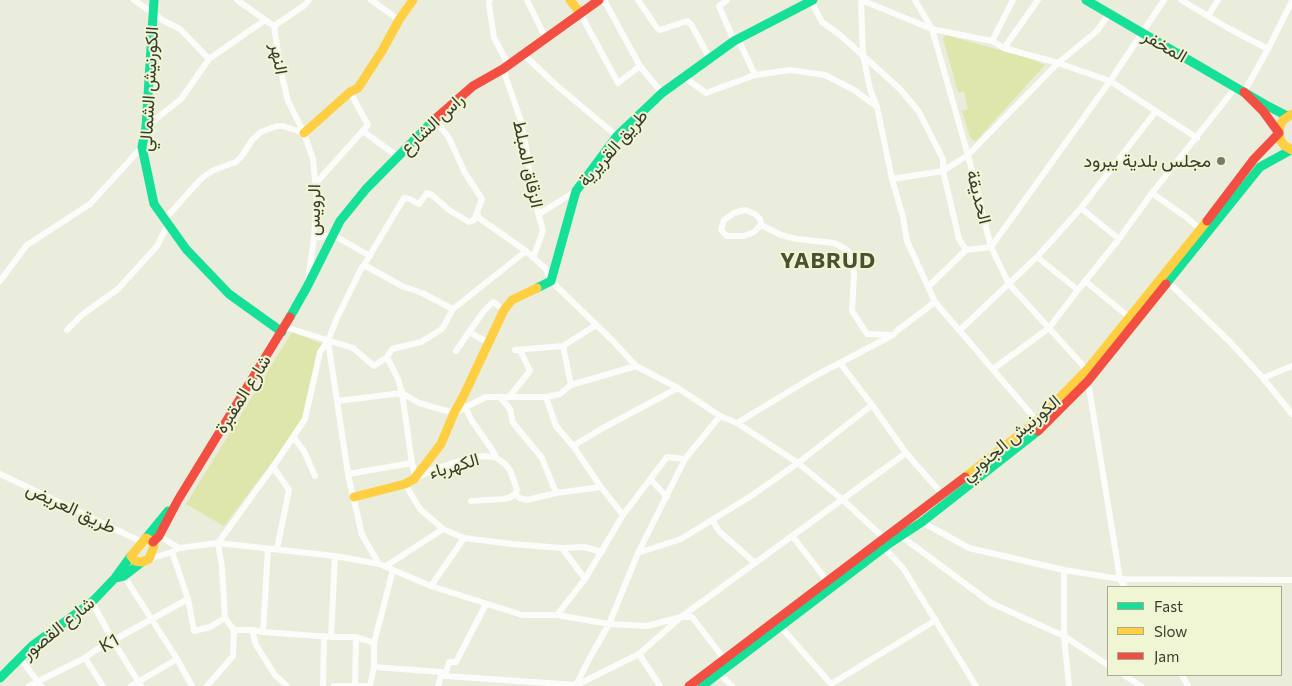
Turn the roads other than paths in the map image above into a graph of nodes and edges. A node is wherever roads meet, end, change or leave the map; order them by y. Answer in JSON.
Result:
{"nodes":[{"id":1,"x":134,"y":0,"type":"edge"},
{"id":2,"x":154,"y":0,"type":"edge"},
{"id":3,"x":237,"y":0,"type":"edge"},
{"id":4,"x":309,"y":0,"type":"edge"},
{"id":5,"x":372,"y":0,"type":"edge"},
{"id":6,"x":414,"y":0,"type":"edge"},
{"id":7,"x":490,"y":0,"type":"edge"},
{"id":8,"x":527,"y":0,"type":"edge"},
{"id":9,"x":570,"y":0,"type":"edge"},
{"id":10,"x":599,"y":0,"type":"edge"},
{"id":11,"x":604,"y":0,"type":"edge"},
{"id":12,"x":638,"y":0,"type":"edge"},
{"id":13,"x":727,"y":0,"type":"edge"},
{"id":14,"x":810,"y":0,"type":"edge"},
{"id":15,"x":861,"y":0,"type":"edge"},
{"id":16,"x":915,"y":0,"type":"edge"},
{"id":17,"x":1013,"y":0,"type":"edge"},
{"id":18,"x":1038,"y":0,"type":"edge"},
{"id":19,"x":1086,"y":0,"type":"edge"},
{"id":20,"x":1164,"y":0,"type":"edge"},
{"id":21,"x":1181,"y":0,"type":"edge"},
{"id":22,"x":1218,"y":0,"type":"edge"},
{"id":23,"x":1283,"y":0,"type":"edge"},
{"id":24,"x":1291,"y":3,"type":"edge"},
{"id":25,"x":153,"y":12,"type":"junction"},
{"id":26,"x":580,"y":13,"type":"junction"},
{"id":27,"x":1109,"y":14,"type":"junction"},
{"id":28,"x":1208,"y":16,"type":"junction"},
{"id":29,"x":265,"y":20,"type":"junction"},
{"id":30,"x":399,"y":20,"type":"junction"},
{"id":31,"x":274,"y":26,"type":"junction"},
{"id":32,"x":932,"y":29,"type":"junction"},
{"id":33,"x":1142,"y":33,"type":"junction"},
{"id":34,"x":546,"y":39,"type":"junction"},
{"id":35,"x":736,"y":40,"type":"junction"},
{"id":36,"x":992,"y":41,"type":"junction"},
{"id":37,"x":1004,"y":48,"type":"junction"},
{"id":38,"x":1268,"y":50,"type":"junction"},
{"id":39,"x":523,"y":54,"type":"junction"},
{"id":40,"x":863,"y":55,"type":"junction"},
{"id":41,"x":209,"y":59,"type":"junction"},
{"id":42,"x":710,"y":59,"type":"junction"},
{"id":43,"x":1058,"y":62,"type":"junction"},
{"id":44,"x":640,"y":66,"type":"junction"},
{"id":45,"x":505,"y":67,"type":"junction"},
{"id":46,"x":755,"y":75,"type":"junction"},
{"id":47,"x":684,"y":77,"type":"junction"},
{"id":48,"x":1110,"y":80,"type":"junction"},
{"id":49,"x":1240,"y":90,"type":"junction"},
{"id":50,"x":350,"y":92,"type":"junction"},
{"id":51,"x":662,"y":93,"type":"junction"},
{"id":52,"x":877,"y":107,"type":"junction"},
{"id":53,"x":1156,"y":111,"type":"junction"},
{"id":54,"x":1290,"y":115,"type":"edge"},
{"id":55,"x":434,"y":118,"type":"junction"},
{"id":56,"x":146,"y":127,"type":"junction"},
{"id":57,"x":363,"y":131,"type":"junction"},
{"id":58,"x":304,"y":133,"type":"junction"},
{"id":59,"x":1279,"y":133,"type":"junction"},
{"id":60,"x":617,"y":136,"type":"junction"},
{"id":61,"x":1197,"y":138,"type":"junction"},
{"id":62,"x":142,"y":147,"type":"junction"},
{"id":63,"x":1291,"y":150,"type":"edge"},
{"id":64,"x":968,"y":155,"type":"junction"},
{"id":65,"x":397,"y":156,"type":"junction"},
{"id":66,"x":943,"y":171,"type":"junction"},
{"id":67,"x":892,"y":179,"type":"junction"},
{"id":68,"x":316,"y":183,"type":"junction"},
{"id":69,"x":576,"y":191,"type":"junction"},
{"id":70,"x":1152,"y":193,"type":"junction"},
{"id":71,"x":1081,"y":208,"type":"junction"},
{"id":72,"x":477,"y":213,"type":"junction"},
{"id":73,"x":539,"y":214,"type":"junction"},
{"id":74,"x":167,"y":222,"type":"junction"},
{"id":75,"x":762,"y":225,"type":"junction"},
{"id":76,"x":1200,"y":229,"type":"junction"},
{"id":77,"x":334,"y":235,"type":"junction"},
{"id":78,"x":314,"y":238,"type":"junction"},
{"id":79,"x":1119,"y":239,"type":"junction"},
{"id":80,"x":991,"y":247,"type":"junction"},
{"id":81,"x":966,"y":250,"type":"junction"},
{"id":82,"x":526,"y":251,"type":"junction"},
{"id":83,"x":370,"y":256,"type":"junction"},
{"id":84,"x":1037,"y":257,"type":"junction"},
{"id":85,"x":533,"y":258,"type":"junction"},
{"id":86,"x":364,"y":265,"type":"junction"},
{"id":87,"x":0,"y":281,"type":"edge"},
{"id":88,"x":551,"y":281,"type":"junction"},
{"id":89,"x":1085,"y":281,"type":"junction"},
{"id":90,"x":1167,"y":281,"type":"junction"},
{"id":91,"x":1009,"y":284,"type":"junction"},
{"id":92,"x":307,"y":287,"type":"junction"},
{"id":93,"x":928,"y":287,"type":"junction"},
{"id":94,"x":1078,"y":290,"type":"junction"},
{"id":95,"x":935,"y":302,"type":"junction"},
{"id":96,"x":453,"y":309,"type":"junction"},
{"id":97,"x":504,"y":310,"type":"junction"},
{"id":98,"x":1129,"y":317,"type":"junction"},
{"id":99,"x":596,"y":324,"type":"junction"},
{"id":100,"x":1049,"y":328,"type":"junction"},
{"id":101,"x":67,"y":330,"type":"dead end"},
{"id":102,"x":283,"y":330,"type":"junction"},
{"id":103,"x":960,"y":330,"type":"junction"},
{"id":104,"x":469,"y":332,"type":"junction"},
{"id":105,"x":892,"y":335,"type":"junction"},
{"id":106,"x":328,"y":340,"type":"junction"},
{"id":107,"x":488,"y":343,"type":"junction"},
{"id":108,"x":564,"y":346,"type":"junction"},
{"id":109,"x":456,"y":351,"type":"dead end"},
{"id":110,"x":388,"y":357,"type":"junction"},
{"id":111,"x":840,"y":363,"type":"junction"},
{"id":112,"x":636,"y":366,"type":"junction"},
{"id":113,"x":1292,"y":366,"type":"edge"},
{"id":114,"x":993,"y":370,"type":"junction"},
{"id":115,"x":1087,"y":370,"type":"junction"},
{"id":116,"x":1263,"y":378,"type":"junction"},
{"id":117,"x":1088,"y":381,"type":"junction"},
{"id":118,"x":571,"y":386,"type":"junction"},
{"id":119,"x":678,"y":388,"type":"junction"},
{"id":120,"x":402,"y":393,"type":"junction"},
{"id":121,"x":500,"y":397,"type":"junction"},
{"id":122,"x":509,"y":397,"type":"junction"},
{"id":123,"x":546,"y":397,"type":"junction"},
{"id":124,"x":337,"y":401,"type":"junction"},
{"id":125,"x":872,"y":405,"type":"junction"},
{"id":126,"x":465,"y":407,"type":"junction"},
{"id":127,"x":454,"y":413,"type":"junction"},
{"id":128,"x":1292,"y":414,"type":"edge"},
{"id":129,"x":720,"y":416,"type":"junction"},
{"id":130,"x":1037,"y":420,"type":"junction"},
{"id":131,"x":737,"y":423,"type":"junction"},
{"id":132,"x":293,"y":437,"type":"junction"},
{"id":133,"x":573,"y":446,"type":"junction"},
{"id":134,"x":906,"y":453,"type":"junction"},
{"id":135,"x":495,"y":458,"type":"junction"},
{"id":136,"x":685,"y":459,"type":"junction"},
{"id":137,"x":412,"y":463,"type":"junction"},
{"id":138,"x":798,"y":463,"type":"junction"},
{"id":139,"x":273,"y":467,"type":"junction"},
{"id":140,"x":0,"y":474,"type":"edge"},
{"id":141,"x":348,"y":474,"type":"junction"},
{"id":142,"x":315,"y":476,"type":"dead end"},
{"id":143,"x":415,"y":478,"type":"junction"},
{"id":144,"x":650,"y":479,"type":"junction"},
{"id":145,"x":405,"y":484,"type":"junction"},
{"id":146,"x":601,"y":487,"type":"junction"},
{"id":147,"x":556,"y":493,"type":"junction"},
{"id":148,"x":515,"y":494,"type":"junction"},
{"id":149,"x":943,"y":495,"type":"junction"},
{"id":150,"x":354,"y":497,"type":"junction"},
{"id":151,"x":667,"y":497,"type":"junction"},
{"id":152,"x":178,"y":500,"type":"junction"},
{"id":153,"x":843,"y":500,"type":"junction"},
{"id":154,"x":471,"y":501,"type":"dead end"},
{"id":155,"x":623,"y":515,"type":"junction"},
{"id":156,"x":712,"y":520,"type":"junction"},
{"id":157,"x":922,"y":522,"type":"junction"},
{"id":158,"x":443,"y":529,"type":"junction"},
{"id":159,"x":793,"y":536,"type":"junction"},
{"id":160,"x":901,"y":536,"type":"junction"},
{"id":161,"x":464,"y":538,"type":"junction"},
{"id":162,"x":150,"y":540,"type":"junction"},
{"id":163,"x":218,"y":543,"type":"junction"},
{"id":164,"x":886,"y":543,"type":"junction"},
{"id":165,"x":180,"y":548,"type":"junction"},
{"id":166,"x":562,"y":548,"type":"junction"},
{"id":167,"x":268,"y":549,"type":"junction"},
{"id":168,"x":277,"y":550,"type":"junction"},
{"id":169,"x":172,"y":552,"type":"junction"},
{"id":170,"x":602,"y":552,"type":"junction"},
{"id":171,"x":638,"y":553,"type":"junction"},
{"id":172,"x":131,"y":556,"type":"junction"},
{"id":173,"x":335,"y":556,"type":"junction"},
{"id":174,"x":146,"y":561,"type":"junction"},
{"id":175,"x":756,"y":563,"type":"junction"},
{"id":176,"x":379,"y":564,"type":"junction"},
{"id":177,"x":386,"y":566,"type":"junction"},
{"id":178,"x":393,"y":570,"type":"junction"},
{"id":179,"x":1064,"y":570,"type":"junction"},
{"id":180,"x":119,"y":577,"type":"junction"},
{"id":181,"x":585,"y":579,"type":"junction"},
{"id":182,"x":1120,"y":579,"type":"junction"},
{"id":183,"x":1292,"y":580,"type":"edge"},
{"id":184,"x":828,"y":582,"type":"junction"},
{"id":185,"x":431,"y":586,"type":"junction"},
{"id":186,"x":1124,"y":586,"type":"edge"},
{"id":187,"x":188,"y":599,"type":"junction"},
{"id":188,"x":92,"y":602,"type":"junction"},
{"id":189,"x":486,"y":604,"type":"junction"},
{"id":190,"x":556,"y":615,"type":"junction"},
{"id":191,"x":681,"y":617,"type":"junction"},
{"id":192,"x":225,"y":618,"type":"junction"},
{"id":193,"x":151,"y":620,"type":"junction"},
{"id":194,"x":936,"y":620,"type":"junction"},
{"id":195,"x":609,"y":624,"type":"junction"},
{"id":196,"x":780,"y":626,"type":"junction"},
{"id":197,"x":234,"y":630,"type":"junction"},
{"id":198,"x":252,"y":630,"type":"junction"},
{"id":199,"x":263,"y":632,"type":"junction"},
{"id":200,"x":1064,"y":636,"type":"junction"},
{"id":201,"x":327,"y":637,"type":"junction"},
{"id":202,"x":356,"y":637,"type":"junction"},
{"id":203,"x":113,"y":641,"type":"junction"},
{"id":204,"x":374,"y":643,"type":"junction"},
{"id":205,"x":639,"y":654,"type":"junction"},
{"id":206,"x":20,"y":658,"type":"junction"},
{"id":207,"x":85,"y":658,"type":"junction"},
{"id":208,"x":177,"y":659,"type":"junction"},
{"id":209,"x":725,"y":660,"type":"junction"},
{"id":210,"x":1107,"y":663,"type":"edge"},
{"id":211,"x":374,"y":667,"type":"junction"},
{"id":212,"x":719,"y":673,"type":"junction"},
{"id":213,"x":444,"y":674,"type":"junction"},
{"id":214,"x":1125,"y":676,"type":"edge"},
{"id":215,"x":0,"y":678,"type":"edge"},
{"id":216,"x":40,"y":684,"type":"edge"},
{"id":217,"x":140,"y":684,"type":"edge"},
{"id":218,"x":576,"y":685,"type":"edge"},
{"id":219,"x":832,"y":685,"type":"edge"},
{"id":220,"x":1138,"y":685,"type":"edge"},
{"id":221,"x":29,"y":686,"type":"edge"},
{"id":222,"x":102,"y":686,"type":"edge"},
{"id":223,"x":130,"y":686,"type":"edge"},
{"id":224,"x":192,"y":686,"type":"edge"},
{"id":225,"x":206,"y":686,"type":"edge"},
{"id":226,"x":287,"y":686,"type":"edge"},
{"id":227,"x":323,"y":686,"type":"edge"},
{"id":228,"x":334,"y":686,"type":"edge"},
{"id":229,"x":355,"y":686,"type":"edge"},
{"id":230,"x":438,"y":686,"type":"edge"},
{"id":231,"x":660,"y":686,"type":"edge"},
{"id":232,"x":689,"y":686,"type":"edge"},
{"id":233,"x":702,"y":686,"type":"edge"},
{"id":234,"x":732,"y":686,"type":"edge"},
{"id":235,"x":976,"y":686,"type":"edge"},
{"id":236,"x":1069,"y":686,"type":"edge"}],
"edges":[{"from":1,"to":25,"type":"street"},
{"from":2,"to":25,"type":"street","name":"الكورنيش الشمالي"},
{"from":3,"to":29,"type":"street","name":"النهر"},
{"from":4,"to":31,"type":"street"},
{"from":5,"to":30,"type":"street"},
{"from":6,"to":30,"type":"street"},
{"from":7,"to":45,"type":"street","name":"الزقاق المبلط"},
{"from":8,"to":34,"type":"street"},
{"from":9,"to":26,"type":"street"},
{"from":10,"to":26,"type":"street","name":"راس الشارع"},
{"from":11,"to":44,"type":"street"},
{"from":12,"to":42,"type":"street"},
{"from":13,"to":35,"type":"street"},
{"from":14,"to":35,"type":"street","name":"طريق القريرية"},
{"from":14,"to":40,"type":"street"},
{"from":15,"to":32,"type":"street"},
{"from":15,"to":40,"type":"street"},
{"from":16,"to":32,"type":"street","name":"الحديقة"},
{"from":17,"to":36,"type":"street"},
{"from":18,"to":37,"type":"street"},
{"from":19,"to":27,"type":"street","name":"المخفر"},
{"from":20,"to":33,"type":"street"},
{"from":21,"to":28,"type":"street"},
{"from":22,"to":28,"type":"street"},
{"from":23,"to":24,"type":"street"},
{"from":24,"to":38,"type":"street"},
{"from":25,"to":41,"type":"street"},
{"from":25,"to":56,"type":"street","name":"الكورنيش الشمالي"},
{"from":26,"to":34,"type":"street","name":"راس الشارع"},
{"from":26,"to":44,"type":"street"},
{"from":27,"to":33,"type":"street","name":"المخفر"},
{"from":27,"to":43,"type":"street"},
{"from":28,"to":38,"type":"street"},
{"from":29,"to":31,"type":"street","name":"النهر"},
{"from":29,"to":41,"type":"street"},
{"from":30,"to":50,"type":"street"},
{"from":31,"to":58,"type":"street","name":"النهر"},
{"from":32,"to":36,"type":"street"},
{"from":32,"to":64,"type":"street","name":"الحديقة"},
{"from":33,"to":48,"type":"street"},
{"from":33,"to":49,"type":"street","name":"المخفر"},
{"from":34,"to":39,"type":"street","name":"راس الشارع"},
{"from":35,"to":42,"type":"street","name":"طريق القريرية"},
{"from":35,"to":46,"type":"street"},
{"from":36,"to":37,"type":"street"},
{"from":37,"to":43,"type":"street"},
{"from":38,"to":49,"type":"street"},
{"from":39,"to":45,"type":"street","name":"راس الشارع"},
{"from":39,"to":60,"type":"street"},
{"from":40,"to":52,"type":"street"},
{"from":40,"to":66,"type":"street"},
{"from":41,"to":56,"type":"street"},
{"from":42,"to":47,"type":"street","name":"طريق القريرية"},
{"from":43,"to":48,"type":"street"},
{"from":43,"to":64,"type":"street"},
{"from":44,"to":51,"type":"street"},
{"from":45,"to":55,"type":"street","name":"راس الشارع"},
{"from":45,"to":73,"type":"street","name":"الزقاق المبلط"},
{"from":46,"to":47,"type":"street"},
{"from":46,"to":52,"type":"street"},
{"from":47,"to":51,"type":"street","name":"طريق القريرية"},
{"from":48,"to":53,"type":"street"},
{"from":48,"to":80,"type":"street"},
{"from":49,"to":54,"type":"street"},
{"from":49,"to":59,"type":"street"},
{"from":49,"to":61,"type":"street"},
{"from":50,"to":57,"type":"street"},
{"from":50,"to":58,"type":"street"},
{"from":51,"to":60,"type":"street","name":"طريق القريرية"},
{"from":52,"to":67,"type":"street"},
{"from":53,"to":61,"type":"street"},
{"from":53,"to":71,"type":"street"},
{"from":54,"to":59,"type":"street","name":"الكورنيش الجنوبي"},
{"from":55,"to":65,"type":"street","name":"راس الشارع"},
{"from":55,"to":72,"type":"street"},
{"from":56,"to":62,"type":"street","name":"الكورنيش الشمالي"},
{"from":57,"to":65,"type":"street"},
{"from":57,"to":68,"type":"street"},
{"from":58,"to":68,"type":"street","name":"الرويس"},
{"from":58,"to":74,"type":"street"},
{"from":59,"to":63,"type":"street"},
{"from":59,"to":76,"type":"street","name":"الكورنيش الجنوبي"},
{"from":60,"to":69,"type":"street","name":"طريق القريرية"},
{"from":61,"to":70,"type":"street"},
{"from":62,"to":74,"type":"street","name":"الكورنيش الشمالي"},
{"from":62,"to":87,"type":"street"},
{"from":63,"to":90,"type":"street","name":"الكورنيش الجنوبي"},
{"from":64,"to":66,"type":"street"},
{"from":64,"to":80,"type":"street","name":"الحديقة"},
{"from":65,"to":77,"type":"street","name":"راس الشارع"},
{"from":66,"to":67,"type":"street"},
{"from":66,"to":81,"type":"street"},
{"from":67,"to":93,"type":"street"},
{"from":68,"to":78,"type":"street","name":"الرويس"},
{"from":69,"to":73,"type":"street"},
{"from":69,"to":88,"type":"street","name":"طريق القريرية"},
{"from":70,"to":76,"type":"street"},
{"from":70,"to":79,"type":"street"},
{"from":71,"to":79,"type":"street"},
{"from":71,"to":84,"type":"street"},
{"from":72,"to":82,"type":"street"},
{"from":72,"to":83,"type":"street"},
{"from":73,"to":85,"type":"street","name":"الزقاق المبلط"},
{"from":74,"to":101,"type":"street"},
{"from":74,"to":102,"type":"street","name":"الكورنيش الشمالي"},
{"from":75,"to":75,"type":"street"},
{"from":75,"to":105,"type":"street"},
{"from":76,"to":98,"type":"street","name":"الكورنيش الجنوبي"},
{"from":77,"to":78,"type":"street"},
{"from":77,"to":83,"type":"street"},
{"from":77,"to":92,"type":"street","name":"راس الشارع"},
{"from":78,"to":92,"type":"street","name":"الرويس"},
{"from":79,"to":89,"type":"street"},
{"from":80,"to":81,"type":"street"},
{"from":80,"to":91,"type":"street","name":"الحديقة"},
{"from":81,"to":93,"type":"street"},
{"from":82,"to":85,"type":"street"},
{"from":82,"to":96,"type":"street"},
{"from":83,"to":86,"type":"street"},
{"from":84,"to":91,"type":"street"},
{"from":84,"to":94,"type":"street"},
{"from":85,"to":88,"type":"street"},
{"from":86,"to":96,"type":"street"},
{"from":86,"to":106,"type":"street"},
{"from":88,"to":97,"type":"street"},
{"from":88,"to":99,"type":"street"},
{"from":89,"to":94,"type":"street"},
{"from":89,"to":98,"type":"street"},
{"from":90,"to":116,"type":"street"},
{"from":90,"to":117,"type":"street","name":"الكورنيش الجنوبي"},
{"from":91,"to":100,"type":"street","name":"الحديقة"},
{"from":91,"to":103,"type":"street"},
{"from":92,"to":102,"type":"street","name":"شارع المقبرة"},
{"from":93,"to":95,"type":"street"},
{"from":94,"to":100,"type":"street"},
{"from":95,"to":103,"type":"street"},
{"from":95,"to":105,"type":"street"},
{"from":96,"to":110,"type":"street"},
{"from":97,"to":104,"type":"street"},
{"from":97,"to":107,"type":"street"},
{"from":98,"to":115,"type":"street","name":"الكورنيش الجنوبي"},
{"from":99,"to":108,"type":"street"},
{"from":99,"to":112,"type":"street"},
{"from":100,"to":114,"type":"street"},
{"from":100,"to":115,"type":"street","name":"الحديقة"},
{"from":102,"to":106,"type":"street"},
{"from":102,"to":152,"type":"street","name":"شارع المقبرة"},
{"from":103,"to":114,"type":"street"},
{"from":104,"to":107,"type":"street"},
{"from":104,"to":109,"type":"street"},
{"from":105,"to":111,"type":"street"},
{"from":106,"to":110,"type":"street"},
{"from":106,"to":124,"type":"street"},
{"from":106,"to":132,"type":"street"},
{"from":107,"to":127,"type":"street"},
{"from":108,"to":118,"type":"street"},
{"from":108,"to":122,"type":"street"},
{"from":110,"to":120,"type":"street"},
{"from":111,"to":125,"type":"street"},
{"from":111,"to":131,"type":"street"},
{"from":112,"to":118,"type":"street"},
{"from":112,"to":119,"type":"street"},
{"from":113,"to":116,"type":"street"},
{"from":114,"to":130,"type":"street"},
{"from":115,"to":130,"type":"street","name":"الكورنيش الجنوبي"},
{"from":116,"to":128,"type":"street"},
{"from":117,"to":157,"type":"street","name":"الكورنيش الجنوبي"},
{"from":117,"to":182,"type":"street"},
{"from":118,"to":123,"type":"street"},
{"from":119,"to":129,"type":"street"},
{"from":119,"to":133,"type":"street"},
{"from":120,"to":124,"type":"street"},
{"from":120,"to":127,"type":"street"},
{"from":120,"to":137,"type":"street"},
{"from":121,"to":122,"type":"street"},
{"from":121,"to":126,"type":"street"},
{"from":121,"to":147,"type":"street"},
{"from":122,"to":123,"type":"street"},
{"from":123,"to":133,"type":"street"},
{"from":124,"to":141,"type":"street"},
{"from":125,"to":134,"type":"street"},
{"from":125,"to":138,"type":"street"},
{"from":126,"to":127,"type":"street"},
{"from":126,"to":135,"type":"street"},
{"from":127,"to":143,"type":"street"},
{"from":129,"to":131,"type":"street"},
{"from":129,"to":136,"type":"street"},
{"from":130,"to":149,"type":"street","name":"الكورنيش الجنوبي"},
{"from":131,"to":138,"type":"street"},
{"from":132,"to":139,"type":"street"},
{"from":132,"to":142,"type":"street"},
{"from":133,"to":146,"type":"street"},
{"from":134,"to":149,"type":"street"},
{"from":134,"to":153,"type":"street"},
{"from":135,"to":143,"type":"street","name":"الكهرباء"},
{"from":135,"to":148,"type":"street"},
{"from":136,"to":144,"type":"street"},
{"from":136,"to":151,"type":"street"},
{"from":137,"to":141,"type":"street"},
{"from":137,"to":143,"type":"street"},
{"from":138,"to":153,"type":"street"},
{"from":138,"to":156,"type":"street"},
{"from":139,"to":163,"type":"street"},
{"from":139,"to":168,"type":"street"},
{"from":140,"to":162,"type":"street","name":"طريق العريض"},
{"from":141,"to":150,"type":"street"},
{"from":143,"to":145,"type":"street"},
{"from":144,"to":151,"type":"street"},
{"from":144,"to":155,"type":"street"},
{"from":145,"to":150,"type":"street"},
{"from":145,"to":158,"type":"street"},
{"from":146,"to":147,"type":"street"},
{"from":146,"to":155,"type":"street"},
{"from":147,"to":148,"type":"street"},
{"from":148,"to":154,"type":"street"},
{"from":149,"to":164,"type":"street","name":"الكورنيش الجنوبي"},
{"from":150,"to":176,"type":"street"},
{"from":151,"to":171,"type":"street"},
{"from":152,"to":162,"type":"street"},
{"from":152,"to":162,"type":"street"},
{"from":153,"to":159,"type":"street"},
{"from":153,"to":164,"type":"street"},
{"from":155,"to":170,"type":"street"},
{"from":156,"to":171,"type":"street"},
{"from":156,"to":175,"type":"street"},
{"from":157,"to":160,"type":"street","name":"الكورنيش الجنوبي"},
{"from":157,"to":179,"type":"street"},
{"from":158,"to":161,"type":"street"},
{"from":158,"to":177,"type":"street"},
{"from":159,"to":175,"type":"street"},
{"from":159,"to":184,"type":"street"},
{"from":160,"to":164,"type":"street","name":"الكورنيش الجنوبي"},
{"from":160,"to":200,"type":"street"},
{"from":161,"to":166,"type":"street"},
{"from":161,"to":185,"type":"street"},
{"from":162,"to":165,"type":"street","name":"طريق العريض"},
{"from":162,"to":172,"type":"street"},
{"from":162,"to":174,"type":"street"},
{"from":163,"to":165,"type":"street"},
{"from":163,"to":167,"type":"street"},
{"from":163,"to":192,"type":"street"},
{"from":164,"to":184,"type":"street","name":"الكورنيش الجنوبي"},
{"from":164,"to":194,"type":"street"},
{"from":164,"to":196,"type":"street","name":"الكورنيش الجنوبي"},
{"from":165,"to":169,"type":"street"},
{"from":166,"to":170,"type":"street"},
{"from":166,"to":181,"type":"street"},
{"from":167,"to":168,"type":"street"},
{"from":167,"to":199,"type":"street"},
{"from":168,"to":173,"type":"street"},
{"from":169,"to":174,"type":"street"},
{"from":169,"to":187,"type":"street"},
{"from":170,"to":181,"type":"street"},
{"from":171,"to":195,"type":"street"},
{"from":172,"to":174,"type":"street"},
{"from":172,"to":180,"type":"street"},
{"from":173,"to":176,"type":"street"},
{"from":173,"to":201,"type":"street"},
{"from":174,"to":180,"type":"street"},
{"from":175,"to":191,"type":"street"},
{"from":176,"to":177,"type":"street"},
{"from":177,"to":178,"type":"street"},
{"from":178,"to":185,"type":"street"},
{"from":178,"to":204,"type":"street"},
{"from":179,"to":182,"type":"street"},
{"from":179,"to":200,"type":"street"},
{"from":180,"to":188,"type":"street","name":"شارع القصور"},
{"from":180,"to":193,"type":"street"},
{"from":181,"to":190,"type":"street"},
{"from":182,"to":183,"type":"street"},
{"from":182,"to":186,"type":"street"},
{"from":184,"to":209,"type":"street","name":"الكورنيش الجنوبي"},
{"from":185,"to":189,"type":"street"},
{"from":187,"to":192,"type":"street"},
{"from":187,"to":193,"type":"street","name":"K1"},
{"from":188,"to":203,"type":"street"},
{"from":188,"to":206,"type":"street","name":"شارع القصور"},
{"from":189,"to":190,"type":"street"},
{"from":189,"to":213,"type":"street"},
{"from":190,"to":195,"type":"street"},
{"from":191,"to":195,"type":"street"},
{"from":191,"to":205,"type":"street"},
{"from":191,"to":209,"type":"street"},
{"from":192,"to":197,"type":"street"},
{"from":193,"to":203,"type":"street","name":"K1"},
{"from":193,"to":208,"type":"street"},
{"from":194,"to":219,"type":"street"},
{"from":194,"to":235,"type":"street"},
{"from":195,"to":218,"type":"street"},
{"from":196,"to":212,"type":"street","name":"الكورنيش الجنوبي"},
{"from":196,"to":219,"type":"street"},
{"from":197,"to":198,"type":"street"},
{"from":197,"to":225,"type":"street"},
{"from":198,"to":199,"type":"street"},
{"from":198,"to":226,"type":"street"},
{"from":199,"to":201,"type":"street"},
{"from":200,"to":210,"type":"street"},
{"from":200,"to":236,"type":"street"},
{"from":201,"to":202,"type":"street"},
{"from":201,"to":227,"type":"street"},
{"from":202,"to":204,"type":"street"},
{"from":202,"to":229,"type":"street"},
{"from":203,"to":207,"type":"street","name":"K1"},
{"from":203,"to":217,"type":"street"},
{"from":204,"to":211,"type":"street"},
{"from":205,"to":218,"type":"street"},
{"from":205,"to":231,"type":"street"},
{"from":206,"to":215,"type":"street","name":"شارع القصور"},
{"from":206,"to":216,"type":"street"},
{"from":207,"to":216,"type":"street","name":"K1"},
{"from":207,"to":222,"type":"street"},
{"from":208,"to":217,"type":"street"},
{"from":208,"to":224,"type":"street"},
{"from":209,"to":232,"type":"street","name":"الكورنيش الجنوبي"},
{"from":211,"to":213,"type":"street"},
{"from":211,"to":229,"type":"street"},
{"from":212,"to":233,"type":"street","name":"الكورنيش الجنوبي"},
{"from":212,"to":234,"type":"street"},
{"from":213,"to":218,"type":"street"},
{"from":213,"to":230,"type":"street"},
{"from":214,"to":220,"type":"street"},
{"from":216,"to":221,"type":"street","name":"K1"},
{"from":217,"to":223,"type":"street"},
{"from":228,"to":229,"type":"street"}]}
